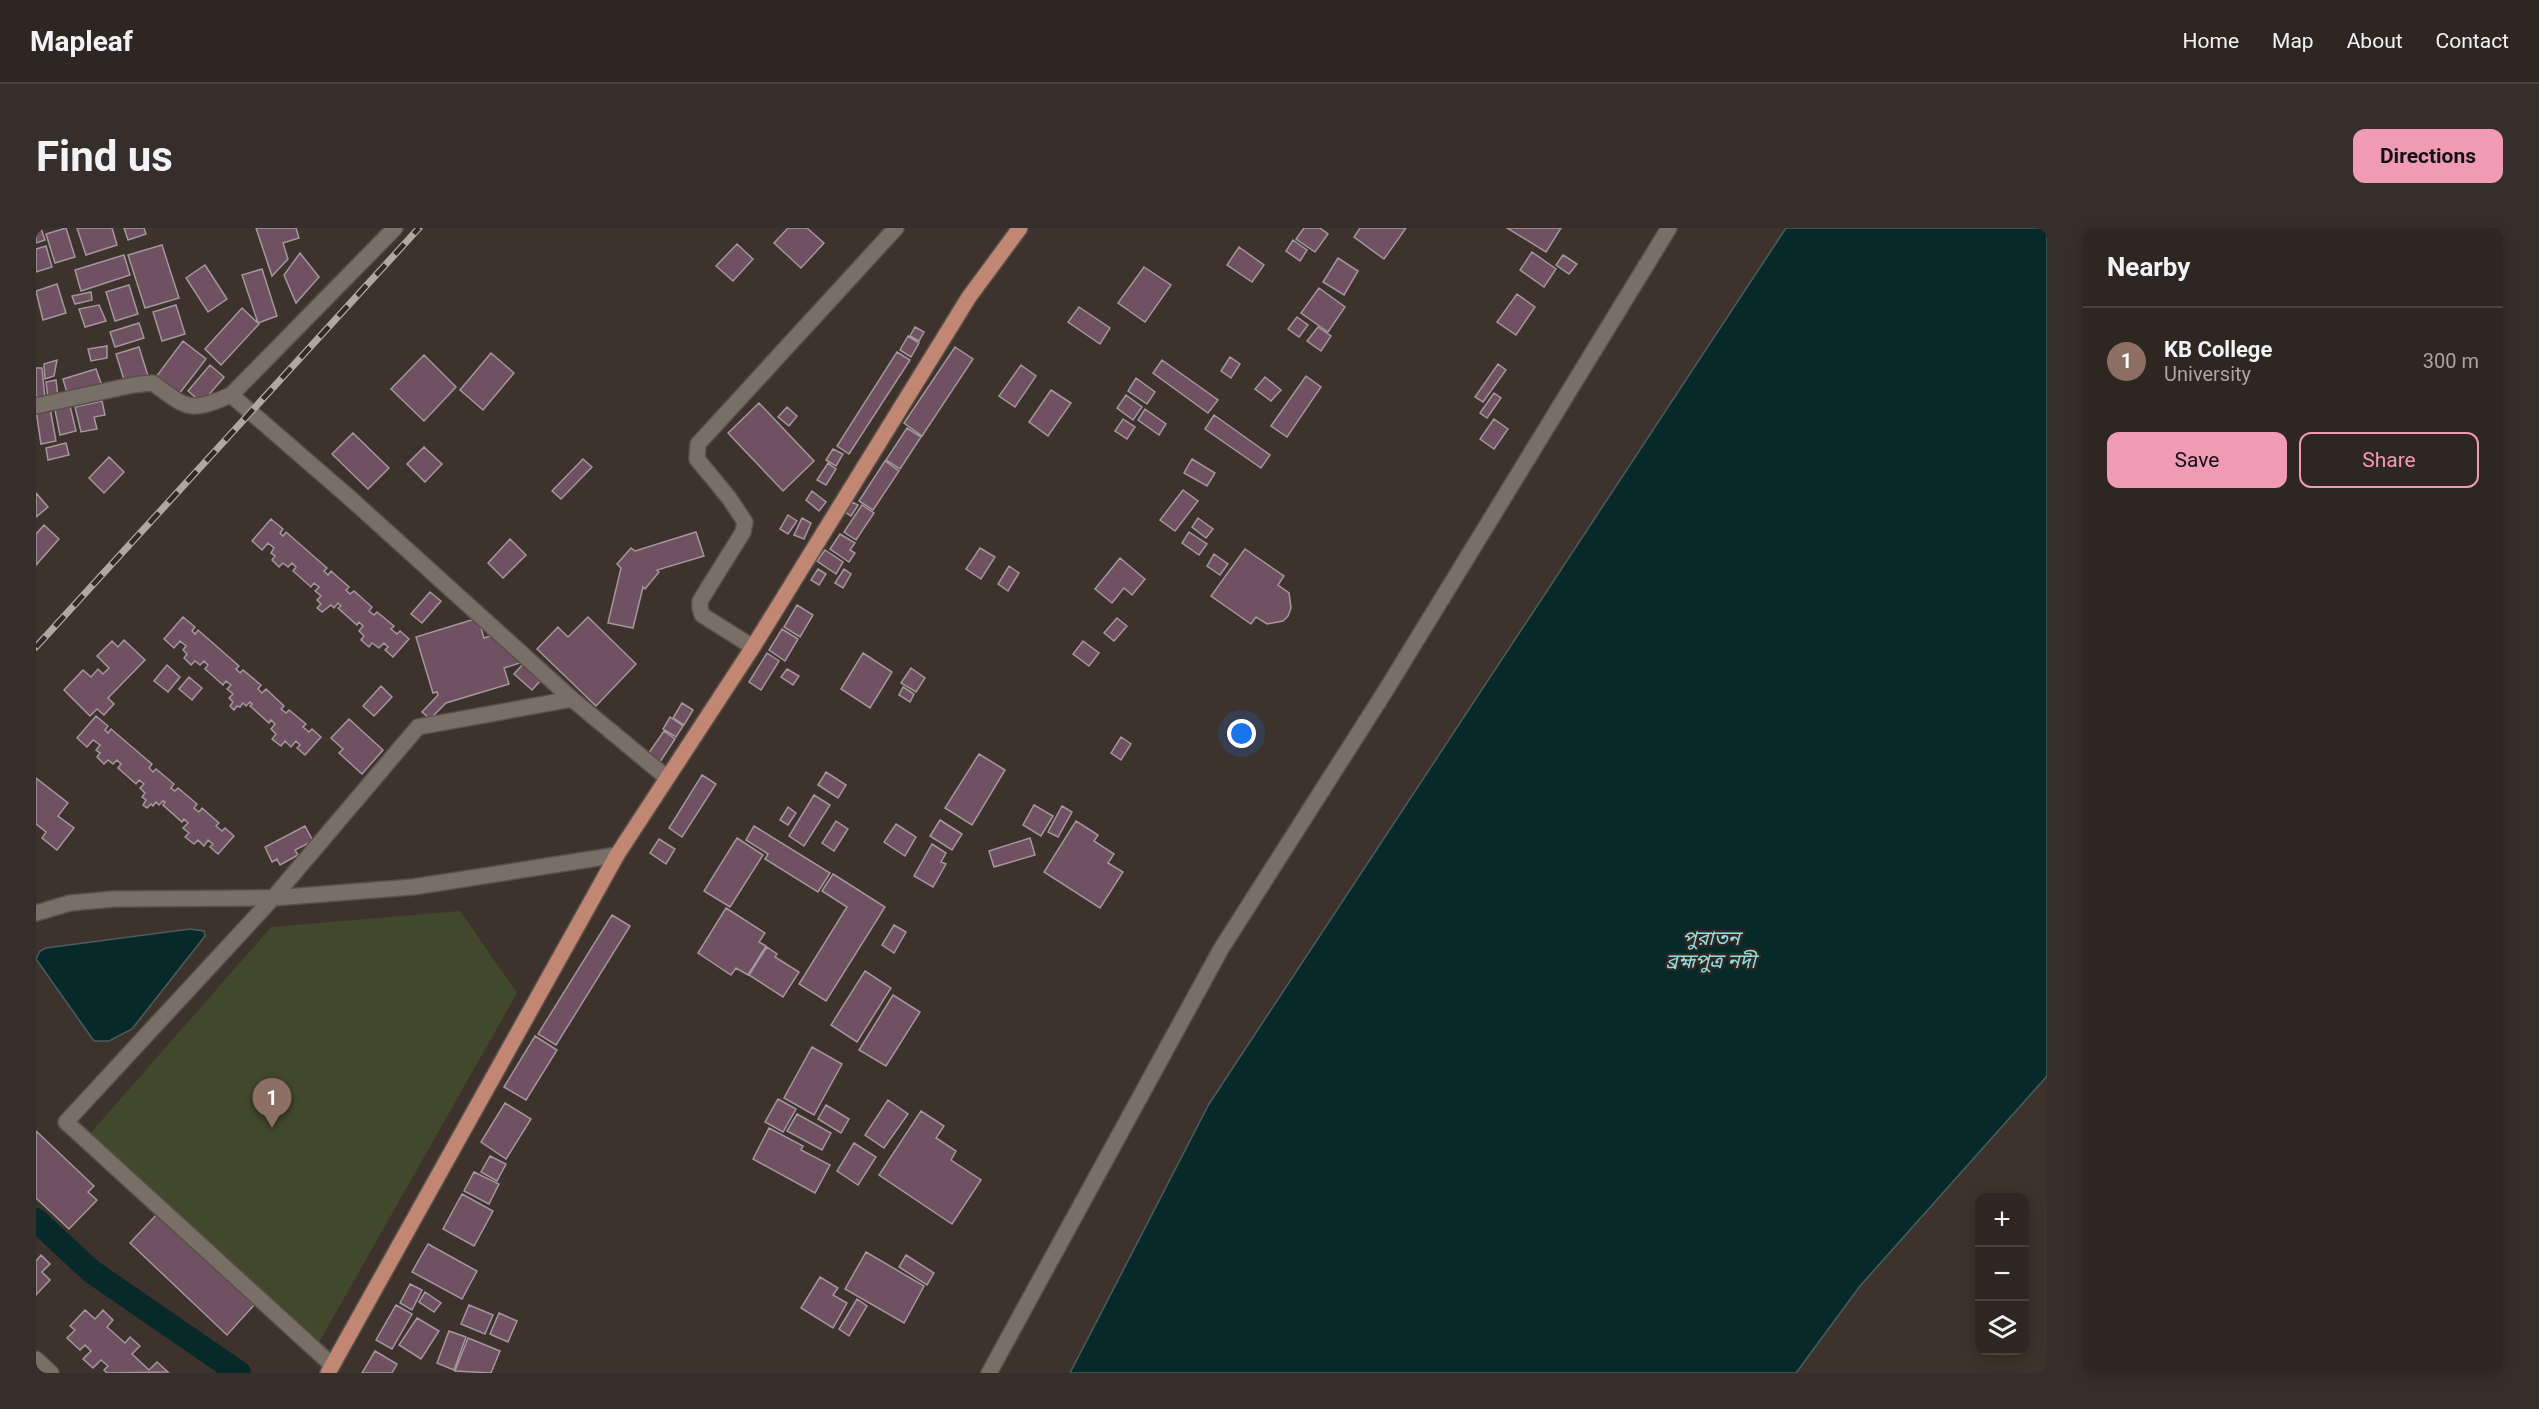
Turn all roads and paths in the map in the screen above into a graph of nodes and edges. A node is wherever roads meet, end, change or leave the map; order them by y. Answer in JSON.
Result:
{"nodes":[{"id":1,"x":395,"y":228,"type":"edge"},
{"id":2,"x":897,"y":228,"type":"edge"},
{"id":3,"x":1020,"y":228,"type":"edge"},
{"id":4,"x":1669,"y":228,"type":"edge"},
{"id":5,"x":231,"y":395,"type":"junction"},
{"id":6,"x":36,"y":406,"type":"edge"},
{"id":7,"x":753,"y":647,"type":"junction"},
{"id":8,"x":572,"y":699,"type":"junction"},
{"id":9,"x":666,"y":777,"type":"junction"},
{"id":10,"x":617,"y":855,"type":"junction"},
{"id":11,"x":273,"y":898,"type":"junction"},
{"id":12,"x":36,"y":913,"type":"edge"},
{"id":13,"x":36,"y":1359,"type":"edge"},
{"id":14,"x":330,"y":1369,"type":"edge"},
{"id":15,"x":51,"y":1373,"type":"edge"},
{"id":16,"x":988,"y":1373,"type":"edge"}],
"edges":[{"from":1,"to":5,"type":"street"},
{"from":2,"to":7,"type":"street"},
{"from":3,"to":7,"type":"main road"},
{"from":4,"to":16,"type":"street"},
{"from":5,"to":6,"type":"street"},
{"from":5,"to":8,"type":"street"},
{"from":7,"to":9,"type":"main road"},
{"from":8,"to":9,"type":"street"},
{"from":8,"to":11,"type":"street"},
{"from":9,"to":10,"type":"main road"},
{"from":10,"to":11,"type":"street"},
{"from":10,"to":14,"type":"main road"},
{"from":11,"to":12,"type":"street"},
{"from":11,"to":14,"type":"street"},
{"from":13,"to":15,"type":"street"}]}
